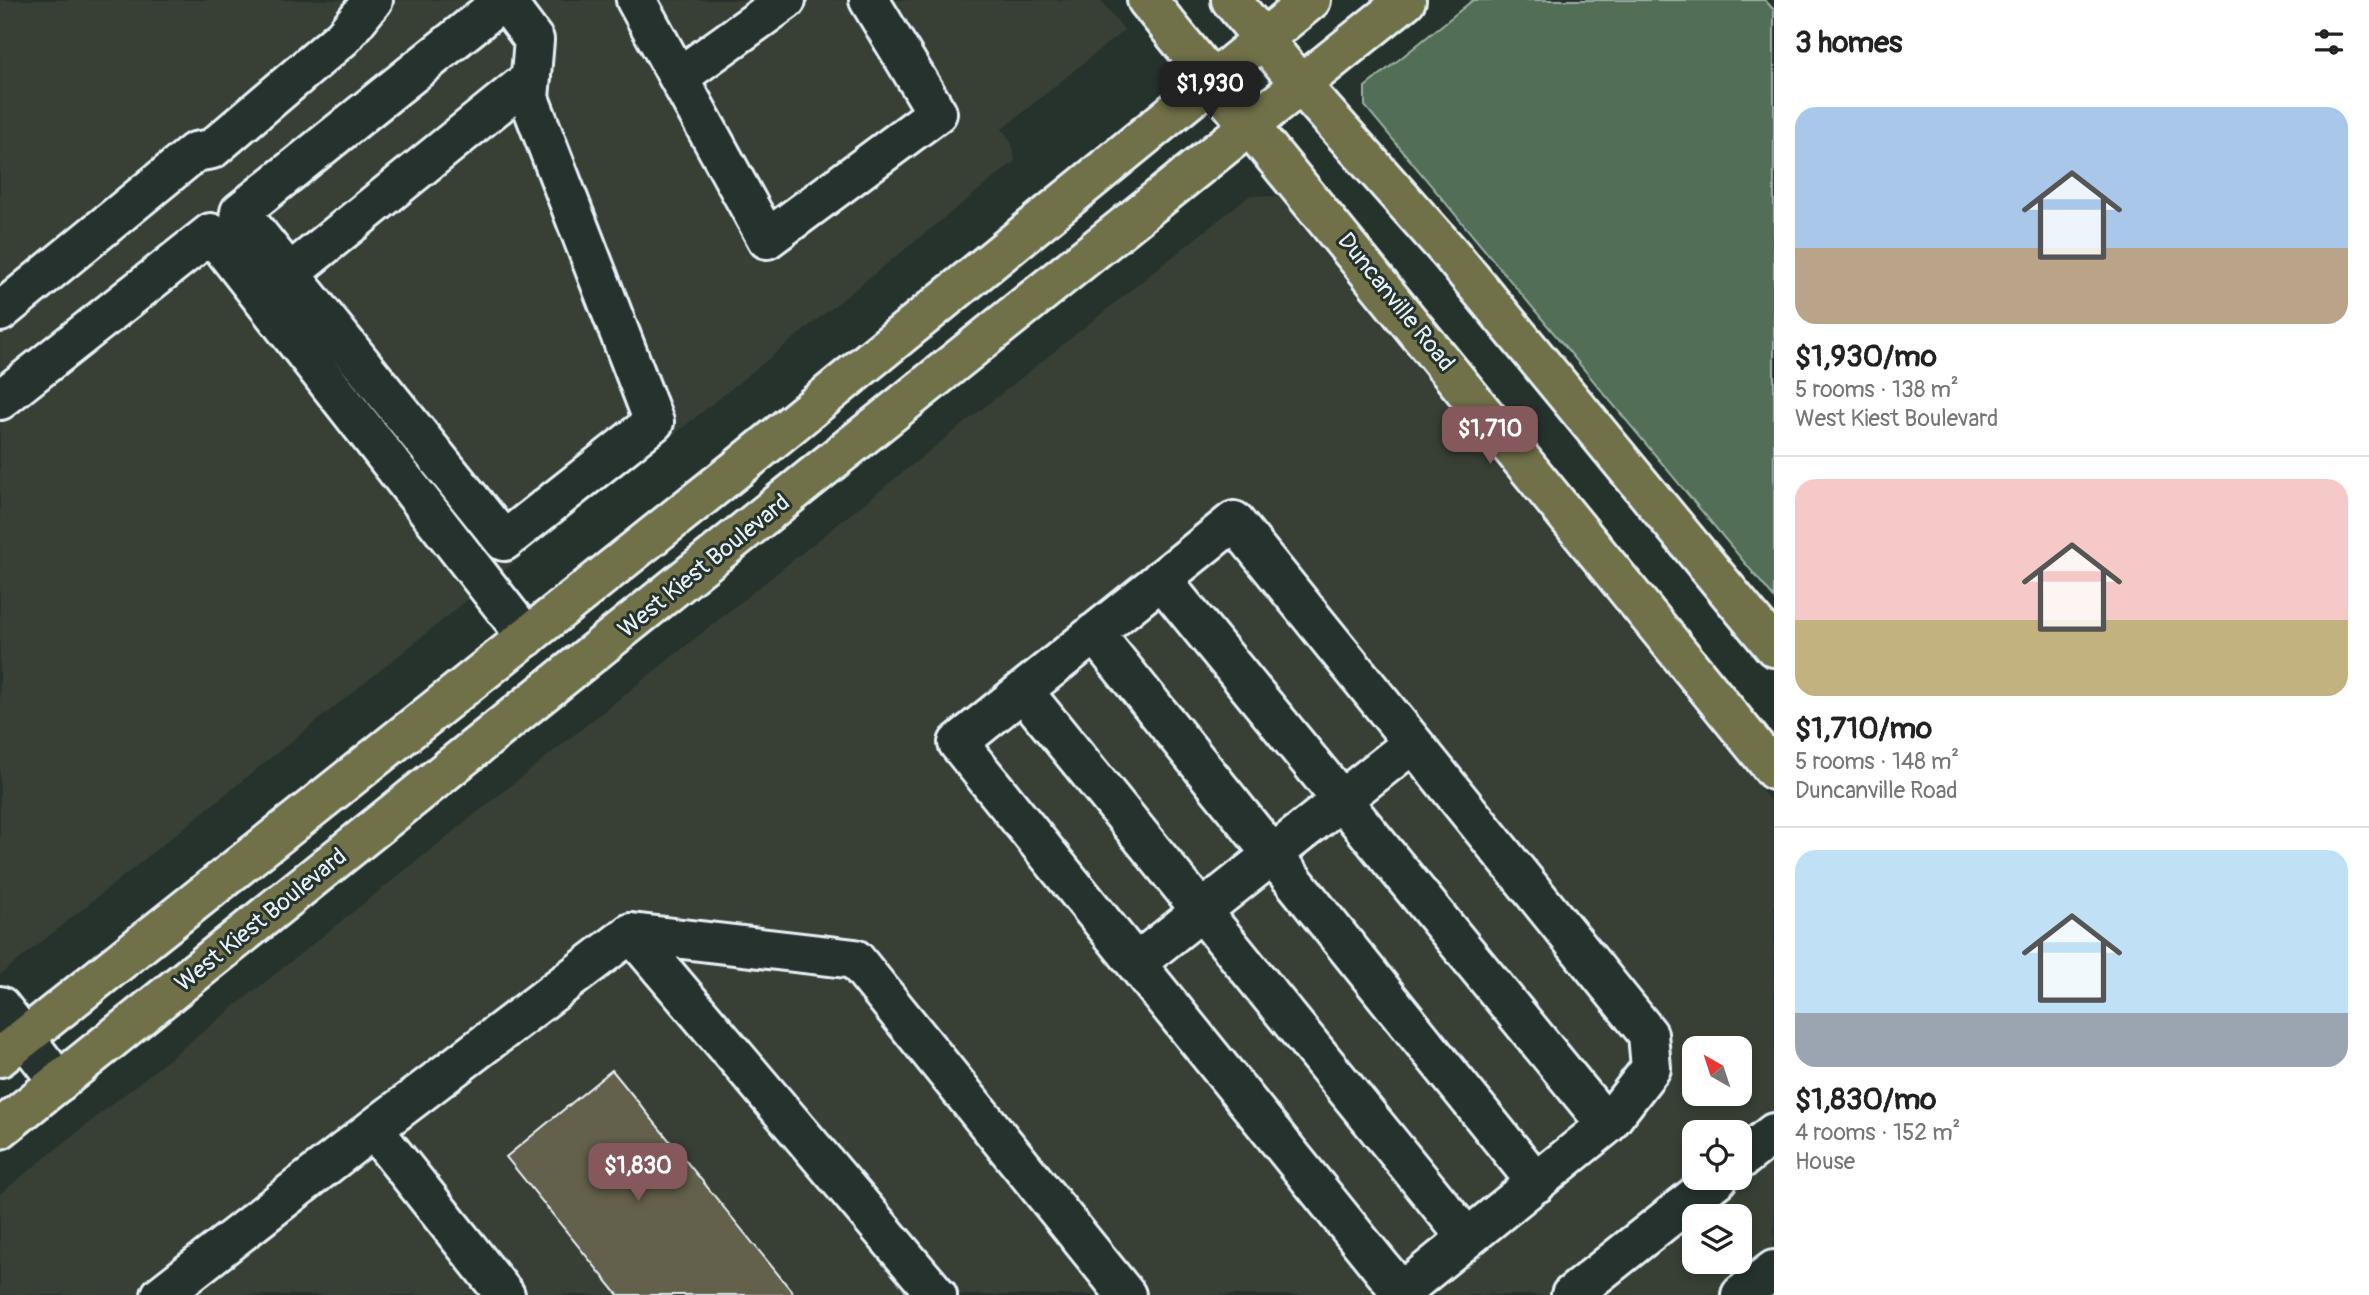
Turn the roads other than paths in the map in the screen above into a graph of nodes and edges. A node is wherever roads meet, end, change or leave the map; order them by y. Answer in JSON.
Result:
{"nodes":[{"id":1,"x":373,"y":0,"type":"edge"},
{"id":2,"x":636,"y":0,"type":"edge"},
{"id":3,"x":786,"y":0,"type":"edge"},
{"id":4,"x":869,"y":0,"type":"edge"},
{"id":5,"x":1147,"y":0,"type":"edge"},
{"id":6,"x":1231,"y":0,"type":"edge"},
{"id":7,"x":1311,"y":0,"type":"edge"},
{"id":8,"x":1406,"y":0,"type":"edge"},
{"id":9,"x":1263,"y":39,"type":"junction"},
{"id":10,"x":679,"y":77,"type":"junction"},
{"id":11,"x":531,"y":78,"type":"junction"},
{"id":12,"x":1215,"y":80,"type":"junction"},
{"id":13,"x":1300,"y":84,"type":"junction"},
{"id":14,"x":1251,"y":125,"type":"junction"},
{"id":15,"x":275,"y":285,"type":"junction"},
{"id":16,"x":0,"y":312,"type":"edge"},
{"id":17,"x":0,"y":400,"type":"edge"},
{"id":18,"x":1161,"y":579,"type":"junction"},
{"id":19,"x":1094,"y":633,"type":"junction"},
{"id":20,"x":527,"y":637,"type":"junction"},
{"id":21,"x":1774,"y":647,"type":"edge"},
{"id":22,"x":1023,"y":691,"type":"junction"},
{"id":23,"x":1413,"y":743,"type":"junction"},
{"id":24,"x":1774,"y":770,"type":"edge"},
{"id":25,"x":1340,"y":800,"type":"junction"},
{"id":26,"x":1272,"y":854,"type":"junction"},
{"id":27,"x":1202,"y":911,"type":"junction"},
{"id":28,"x":631,"y":933,"type":"junction"},
{"id":29,"x":1136,"y":963,"type":"junction"},
{"id":30,"x":0,"y":1006,"type":"edge"},
{"id":31,"x":13,"y":1047,"type":"edge"},
{"id":32,"x":59,"y":1082,"type":"junction"},
{"id":33,"x":1608,"y":1125,"type":"junction"},
{"id":34,"x":0,"y":1129,"type":"edge"},
{"id":35,"x":373,"y":1129,"type":"junction"},
{"id":36,"x":1774,"y":1133,"type":"edge"},
{"id":37,"x":1752,"y":1150,"type":"edge"},
{"id":38,"x":1537,"y":1183,"type":"junction"},
{"id":39,"x":1703,"y":1190,"type":"edge"},
{"id":40,"x":1467,"y":1238,"type":"junction"},
{"id":41,"x":1774,"y":1269,"type":"edge"},
{"id":42,"x":161,"y":1295,"type":"edge"},
{"id":43,"x":505,"y":1295,"type":"edge"},
{"id":44,"x":937,"y":1295,"type":"edge"},
{"id":45,"x":1126,"y":1295,"type":"edge"},
{"id":46,"x":1571,"y":1295,"type":"edge"},
{"id":47,"x":1741,"y":1295,"type":"edge"}],
"edges":[{"from":1,"to":16,"type":"lane"},
{"from":2,"to":10,"type":"lane"},
{"from":3,"to":10,"type":"lane"},
{"from":4,"to":10,"type":"lane"},
{"from":5,"to":12,"type":"main road","name":"Duncanville Road"},
{"from":6,"to":9,"type":"main road"},
{"from":7,"to":9,"type":"main road"},
{"from":8,"to":13,"type":"main road","name":"West Kiest Boulevard"},
{"from":9,"to":12,"type":"main road"},
{"from":9,"to":13,"type":"main road"},
{"from":11,"to":15,"type":"lane"},
{"from":11,"to":15,"type":"lane"},
{"from":11,"to":15,"type":"lane"},
{"from":12,"to":14,"type":"main road","name":"Duncanville Road"},
{"from":12,"to":20,"type":"main road"},
{"from":13,"to":14,"type":"main road","name":"West Kiest Boulevard"},
{"from":13,"to":21,"type":"main road"},
{"from":14,"to":24,"type":"main road","name":"Duncanville Road"},
{"from":14,"to":32,"type":"main road","name":"West Kiest Boulevard"},
{"from":15,"to":17,"type":"lane"},
{"from":15,"to":20,"type":"lane"},
{"from":18,"to":19,"type":"lane"},
{"from":18,"to":23,"type":"lane"},
{"from":18,"to":25,"type":"lane"},
{"from":19,"to":22,"type":"lane"},
{"from":19,"to":26,"type":"lane"},
{"from":20,"to":31,"type":"main road"},
{"from":22,"to":27,"type":"lane"},
{"from":22,"to":29,"type":"lane"},
{"from":23,"to":25,"type":"lane"},
{"from":23,"to":33,"type":"lane"},
{"from":25,"to":26,"type":"lane"},
{"from":25,"to":33,"type":"lane"},
{"from":26,"to":27,"type":"lane"},
{"from":26,"to":38,"type":"lane"},
{"from":27,"to":29,"type":"lane"},
{"from":27,"to":40,"type":"lane"},
{"from":28,"to":35,"type":"lane"},
{"from":28,"to":44,"type":"lane"},
{"from":28,"to":45,"type":"lane"},
{"from":29,"to":40,"type":"lane"},
{"from":30,"to":31,"type":"lane"},
{"from":31,"to":32,"type":"lane"},
{"from":32,"to":34,"type":"main road","name":"West Kiest Boulevard"},
{"from":33,"to":38,"type":"lane"},
{"from":35,"to":42,"type":"lane"},
{"from":35,"to":43,"type":"lane"},
{"from":36,"to":37,"type":"lane"},
{"from":38,"to":40,"type":"lane"},
{"from":39,"to":46,"type":"lane"},
{"from":41,"to":47,"type":"lane"}]}
